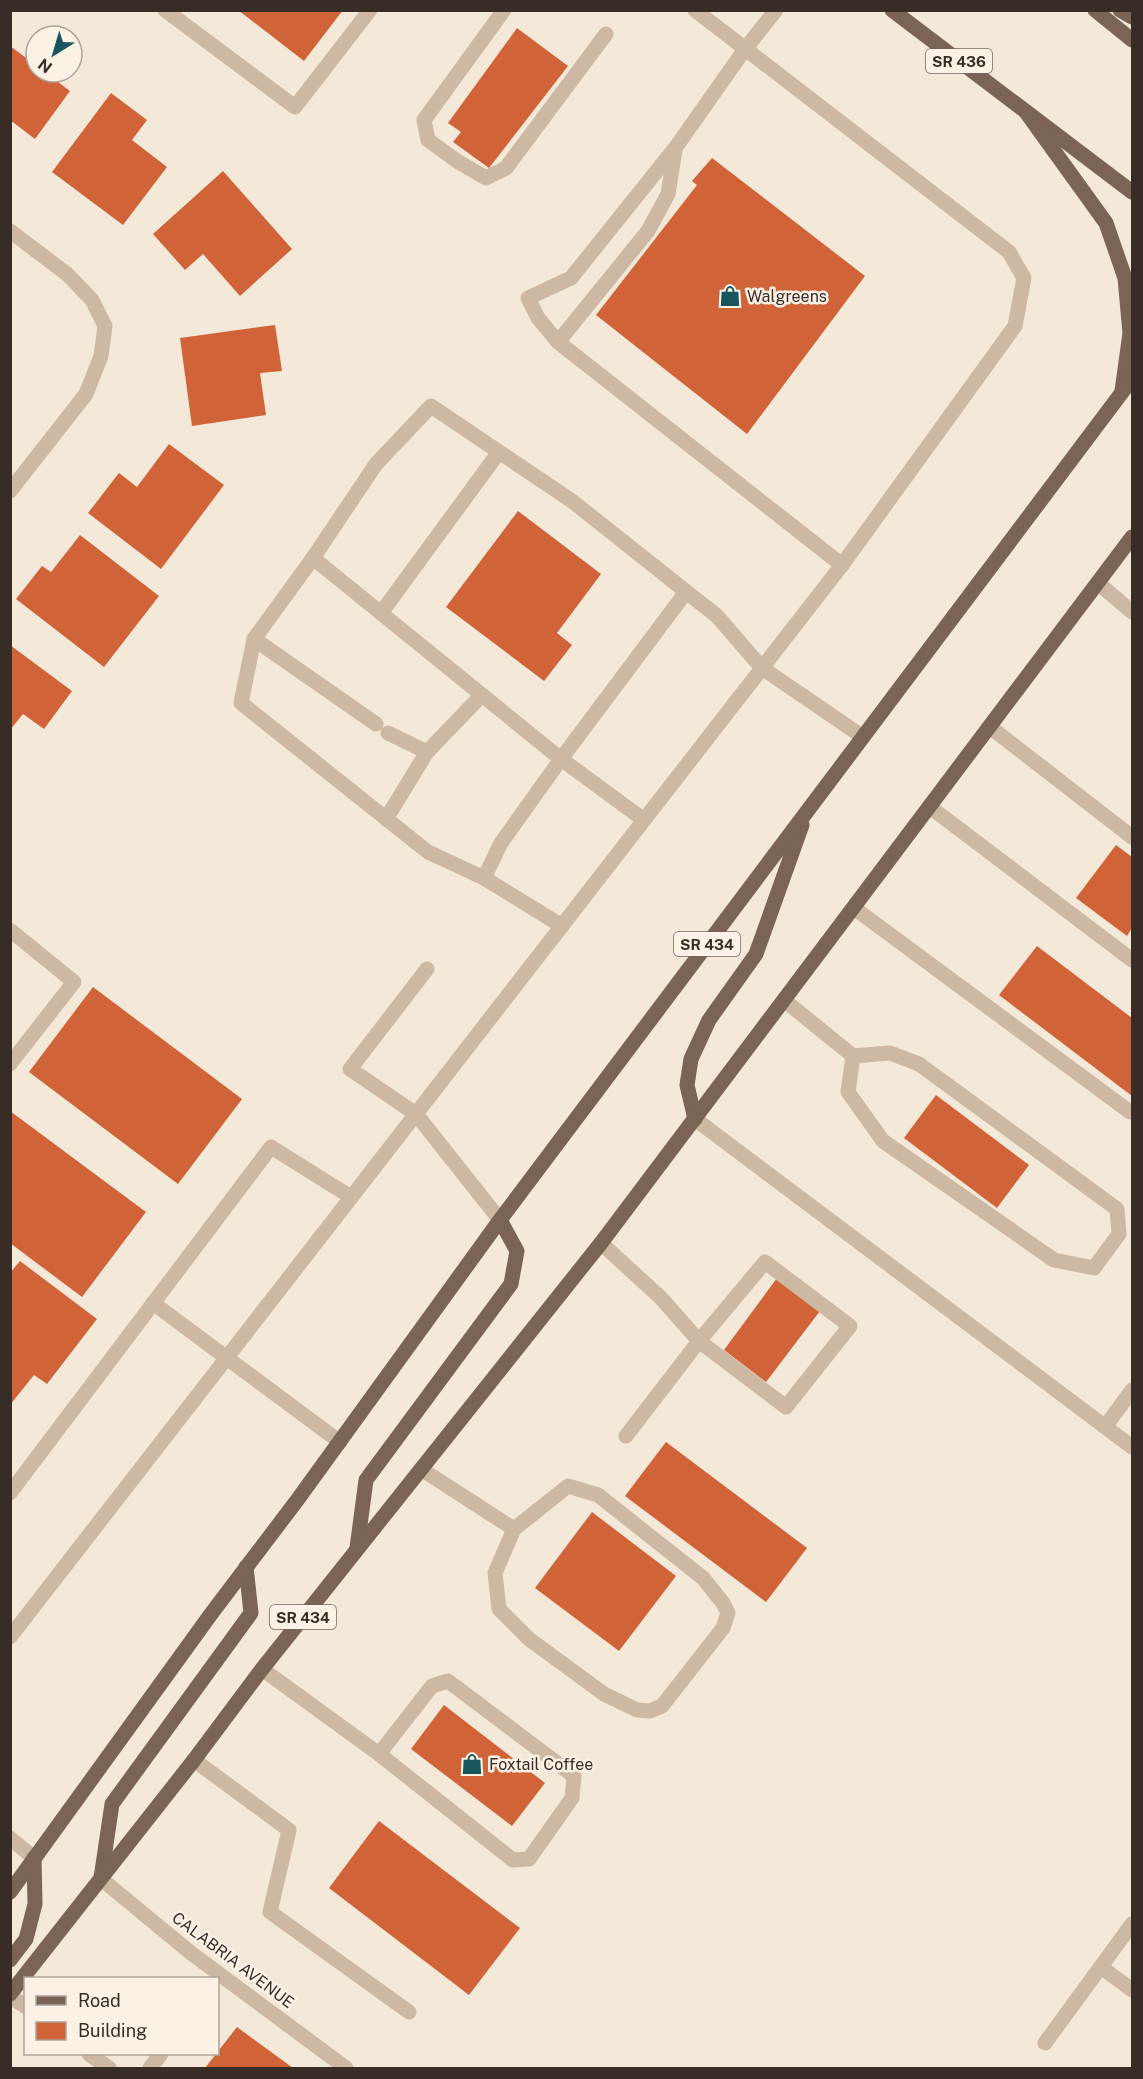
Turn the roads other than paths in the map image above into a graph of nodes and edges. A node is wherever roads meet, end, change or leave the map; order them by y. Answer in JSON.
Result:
{"nodes":[{"id":1,"x":165,"y":10,"type":"edge"},
{"id":2,"x":370,"y":10,"type":"edge"},
{"id":3,"x":504,"y":10,"type":"edge"},
{"id":4,"x":695,"y":10,"type":"edge"},
{"id":5,"x":776,"y":10,"type":"edge"},
{"id":6,"x":892,"y":10,"type":"edge"},
{"id":7,"x":1095,"y":10,"type":"edge"},
{"id":8,"x":1120,"y":10,"type":"edge"},
{"id":9,"x":1132,"y":17,"type":"edge"},
{"id":10,"x":606,"y":34,"type":"dead end"},
{"id":11,"x":1132,"y":40,"type":"edge"},
{"id":12,"x":745,"y":49,"type":"junction"},
{"id":13,"x":1026,"y":112,"type":"junction"},
{"id":14,"x":676,"y":147,"type":"junction"},
{"id":15,"x":1132,"y":192,"type":"edge"},
{"id":16,"x":10,"y":231,"type":"edge"},
{"id":17,"x":558,"y":342,"type":"junction"},
{"id":18,"x":1132,"y":380,"type":"edge"},
{"id":19,"x":1122,"y":393,"type":"junction"},
{"id":20,"x":499,"y":452,"type":"junction"},
{"id":21,"x":10,"y":491,"type":"edge"},
{"id":22,"x":1132,"y":538,"type":"edge"},
{"id":23,"x":313,"y":558,"type":"junction"},
{"id":24,"x":842,"y":565,"type":"junction"},
{"id":25,"x":1098,"y":583,"type":"junction"},
{"id":26,"x":686,"y":592,"type":"junction"},
{"id":27,"x":1132,"y":612,"type":"edge"},
{"id":28,"x":381,"y":613,"type":"junction"},
{"id":29,"x":254,"y":639,"type":"junction"},
{"id":30,"x":762,"y":668,"type":"junction"},
{"id":31,"x":482,"y":695,"type":"junction"},
{"id":32,"x":990,"y":727,"type":"junction"},
{"id":33,"x":863,"y":737,"type":"junction"},
{"id":34,"x":428,"y":752,"type":"junction"},
{"id":35,"x":561,"y":759,"type":"junction"},
{"id":36,"x":930,"y":807,"type":"junction"},
{"id":37,"x":807,"y":811,"type":"junction"},
{"id":38,"x":386,"y":819,"type":"junction"},
{"id":39,"x":644,"y":820,"type":"junction"},
{"id":40,"x":1132,"y":837,"type":"edge"},
{"id":41,"x":483,"y":878,"type":"junction"},
{"id":42,"x":854,"y":908,"type":"junction"},
{"id":43,"x":562,"y":926,"type":"junction"},
{"id":44,"x":10,"y":930,"type":"edge"},
{"id":45,"x":1132,"y":960,"type":"edge"},
{"id":46,"x":427,"y":969,"type":"dead end"},
{"id":47,"x":784,"y":1000,"type":"junction"},
{"id":48,"x":853,"y":1056,"type":"junction"},
{"id":49,"x":10,"y":1064,"type":"edge"},
{"id":50,"x":1130,"y":1112,"type":"dead end"},
{"id":51,"x":416,"y":1114,"type":"junction"},
{"id":52,"x":695,"y":1119,"type":"junction"},
{"id":53,"x":351,"y":1197,"type":"junction"},
{"id":54,"x":500,"y":1220,"type":"junction"},
{"id":55,"x":601,"y":1243,"type":"junction"},
{"id":56,"x":153,"y":1303,"type":"junction"},
{"id":57,"x":699,"y":1341,"type":"junction"},
{"id":58,"x":227,"y":1358,"type":"junction"},
{"id":59,"x":1132,"y":1390,"type":"edge"},
{"id":60,"x":1105,"y":1426,"type":"junction"},
{"id":61,"x":626,"y":1436,"type":"dead end"},
{"id":62,"x":339,"y":1442,"type":"junction"},
{"id":63,"x":1132,"y":1447,"type":"edge"},
{"id":64,"x":421,"y":1469,"type":"junction"},
{"id":65,"x":10,"y":1493,"type":"edge"},
{"id":66,"x":514,"y":1529,"type":"junction"},
{"id":67,"x":357,"y":1548,"type":"junction"},
{"id":68,"x":246,"y":1567,"type":"junction"},
{"id":69,"x":10,"y":1637,"type":"edge"},
{"id":70,"x":262,"y":1669,"type":"junction"},
{"id":71,"x":379,"y":1754,"type":"junction"},
{"id":72,"x":194,"y":1760,"type":"junction"},
{"id":73,"x":10,"y":1838,"type":"edge"},
{"id":74,"x":34,"y":1858,"type":"junction"},
{"id":75,"x":100,"y":1878,"type":"junction"},
{"id":76,"x":10,"y":1892,"type":"edge"},
{"id":77,"x":1132,"y":1924,"type":"edge"},
{"id":78,"x":10,"y":1960,"type":"edge"},
{"id":79,"x":1101,"y":1967,"type":"junction"},
{"id":80,"x":218,"y":1976,"type":"edge"},
{"id":81,"x":1132,"y":1990,"type":"edge"},
{"id":82,"x":10,"y":1995,"type":"edge"},
{"id":83,"x":24,"y":2006,"type":"edge"},
{"id":84,"x":409,"y":2012,"type":"dead end"},
{"id":85,"x":1046,"y":2043,"type":"dead end"},
{"id":86,"x":90,"y":2055,"type":"edge"},
{"id":87,"x":160,"y":2055,"type":"edge"},
{"id":88,"x":109,"y":2068,"type":"edge"},
{"id":89,"x":150,"y":2068,"type":"edge"},
{"id":90,"x":346,"y":2068,"type":"edge"}],
"edges":[{"from":1,"to":2,"type":"street"},
{"from":3,"to":10,"type":"street"},
{"from":4,"to":12,"type":"street"},
{"from":5,"to":12,"type":"street"},
{"from":6,"to":13,"type":"main road","number":"SR 436"},
{"from":7,"to":11,"type":"main road"},
{"from":8,"to":9,"type":"main road"},
{"from":12,"to":14,"type":"street"},
{"from":12,"to":24,"type":"street"},
{"from":13,"to":15,"type":"main road","number":"SR 436"},
{"from":13,"to":19,"type":"main road"},
{"from":14,"to":17,"type":"street"},
{"from":14,"to":17,"type":"street"},
{"from":16,"to":21,"type":"street"},
{"from":17,"to":24,"type":"street"},
{"from":18,"to":19,"type":"main road","number":"SR 434"},
{"from":19,"to":33,"type":"main road","number":"SR 434"},
{"from":20,"to":23,"type":"street"},
{"from":20,"to":26,"type":"street"},
{"from":20,"to":28,"type":"street"},
{"from":22,"to":25,"type":"main road","number":"SR 434"},
{"from":23,"to":28,"type":"street"},
{"from":23,"to":29,"type":"street"},
{"from":24,"to":30,"type":"street"},
{"from":25,"to":27,"type":"street"},
{"from":25,"to":32,"type":"main road","number":"SR 434"},
{"from":26,"to":30,"type":"street"},
{"from":26,"to":35,"type":"street"},
{"from":28,"to":31,"type":"street"},
{"from":29,"to":34,"type":"street"},
{"from":29,"to":38,"type":"street"},
{"from":30,"to":33,"type":"street"},
{"from":30,"to":39,"type":"street"},
{"from":31,"to":34,"type":"street"},
{"from":31,"to":35,"type":"street"},
{"from":32,"to":36,"type":"main road","number":"SR 434"},
{"from":32,"to":40,"type":"street"},
{"from":33,"to":37,"type":"main road","number":"SR 434"},
{"from":34,"to":38,"type":"street"},
{"from":35,"to":39,"type":"street"},
{"from":35,"to":41,"type":"street"},
{"from":36,"to":42,"type":"main road","number":"SR 434"},
{"from":36,"to":45,"type":"street"},
{"from":37,"to":52,"type":"main road"},
{"from":37,"to":54,"type":"main road","number":"SR 434"},
{"from":38,"to":41,"type":"street"},
{"from":39,"to":43,"type":"street"},
{"from":41,"to":43,"type":"street"},
{"from":42,"to":47,"type":"main road","number":"SR 434"},
{"from":42,"to":50,"type":"street"},
{"from":43,"to":51,"type":"street"},
{"from":44,"to":49,"type":"street"},
{"from":46,"to":51,"type":"street"},
{"from":47,"to":48,"type":"street"},
{"from":47,"to":52,"type":"main road","number":"SR 434"},
{"from":48,"to":48,"type":"street"},
{"from":51,"to":53,"type":"street"},
{"from":51,"to":54,"type":"street"},
{"from":52,"to":55,"type":"main road","number":"SR 434"},
{"from":52,"to":60,"type":"street"},
{"from":53,"to":56,"type":"street"},
{"from":53,"to":58,"type":"street"},
{"from":54,"to":62,"type":"main road","number":"SR 434"},
{"from":54,"to":67,"type":"main road"},
{"from":55,"to":57,"type":"street"},
{"from":55,"to":64,"type":"main road","number":"SR 434"},
{"from":56,"to":58,"type":"street"},
{"from":56,"to":65,"type":"street"},
{"from":57,"to":57,"type":"street"},
{"from":57,"to":61,"type":"street"},
{"from":58,"to":62,"type":"street"},
{"from":58,"to":69,"type":"street"},
{"from":59,"to":60,"type":"street"},
{"from":60,"to":63,"type":"street"},
{"from":62,"to":68,"type":"main road","number":"SR 434"},
{"from":64,"to":66,"type":"street"},
{"from":64,"to":67,"type":"main road","number":"SR 434"},
{"from":66,"to":66,"type":"street"},
{"from":67,"to":70,"type":"main road","number":"SR 434"},
{"from":68,"to":74,"type":"main road","number":"SR 434"},
{"from":68,"to":75,"type":"main road"},
{"from":70,"to":71,"type":"street"},
{"from":70,"to":72,"type":"main road","number":"SR 434"},
{"from":71,"to":71,"type":"street"},
{"from":72,"to":75,"type":"main road","number":"SR 434"},
{"from":72,"to":84,"type":"street"},
{"from":73,"to":74,"type":"street"},
{"from":74,"to":76,"type":"main road","number":"SR 434"},
{"from":74,"to":78,"type":"main road"},
{"from":75,"to":80,"type":"street","name":"CALABRIA AVENUE"},
{"from":75,"to":82,"type":"main road","number":"SR 434"},
{"from":77,"to":79,"type":"street"},
{"from":79,"to":81,"type":"street"},
{"from":79,"to":85,"type":"street"},
{"from":80,"to":90,"type":"street","name":"CALABRIA AVENUE"},
{"from":82,"to":83,"type":"street"},
{"from":86,"to":88,"type":"street"},
{"from":87,"to":89,"type":"street"}]}
